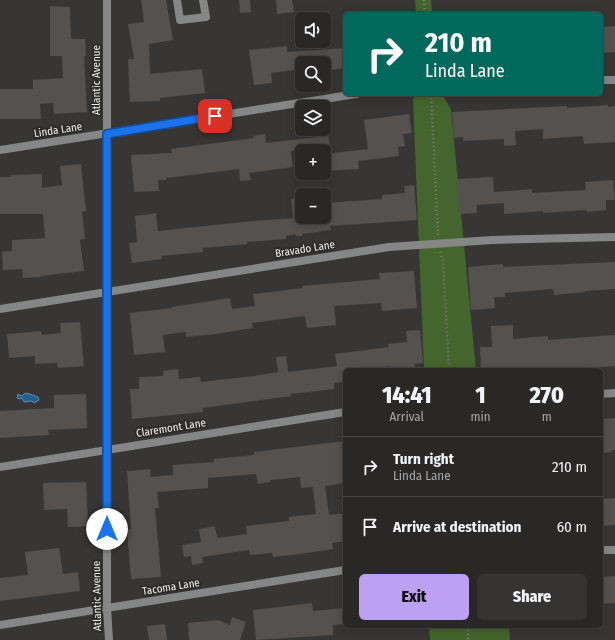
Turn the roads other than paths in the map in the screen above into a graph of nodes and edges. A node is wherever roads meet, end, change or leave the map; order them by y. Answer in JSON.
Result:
{"nodes":[{"id":1,"x":107,"y":0,"type":"edge"},
{"id":2,"x":177,"y":0,"type":"edge"},
{"id":3,"x":203,"y":0,"type":"edge"},
{"id":4,"x":603,"y":80,"type":"edge"},
{"id":5,"x":615,"y":80,"type":"edge"},
{"id":6,"x":344,"y":96,"type":"edge"},
{"id":7,"x":107,"y":134,"type":"junction"},
{"id":8,"x":0,"y":150,"type":"edge"},
{"id":9,"x":615,"y":237,"type":"edge"},
{"id":10,"x":107,"y":292,"type":"junction"},
{"id":11,"x":0,"y":309,"type":"edge"},
{"id":12,"x":615,"y":393,"type":"edge"},
{"id":13,"x":603,"y":394,"type":"edge"},
{"id":14,"x":343,"y":412,"type":"edge"},
{"id":15,"x":107,"y":450,"type":"junction"},
{"id":16,"x":0,"y":467,"type":"edge"},
{"id":17,"x":603,"y":550,"type":"edge"},
{"id":18,"x":615,"y":550,"type":"edge"},
{"id":19,"x":343,"y":570,"type":"edge"},
{"id":20,"x":107,"y":608,"type":"junction"},
{"id":21,"x":0,"y":625,"type":"edge"},
{"id":22,"x":109,"y":640,"type":"edge"}],
"edges":[{"from":1,"to":7,"type":"street","name":"Atlantic Avenue"},
{"from":2,"to":3,"type":"street"},
{"from":4,"to":5,"type":"street"},
{"from":6,"to":7,"type":"street","name":"Linda Lane"},
{"from":7,"to":8,"type":"street","name":"Linda Lane"},
{"from":7,"to":10,"type":"street","name":"Atlantic Avenue"},
{"from":9,"to":10,"type":"street","name":"Bravado Lane"},
{"from":10,"to":11,"type":"street","name":"Bravado Lane"},
{"from":10,"to":15,"type":"street","name":"Atlantic Avenue"},
{"from":12,"to":13,"type":"street"},
{"from":14,"to":15,"type":"street","name":"Claremont Lane"},
{"from":15,"to":16,"type":"street","name":"Claremont Lane"},
{"from":15,"to":20,"type":"street","name":"Atlantic Avenue"},
{"from":17,"to":18,"type":"street"},
{"from":19,"to":20,"type":"street","name":"Tacoma Lane"},
{"from":20,"to":21,"type":"street","name":"Tacoma Lane"},
{"from":20,"to":22,"type":"street","name":"Atlantic Avenue"}]}
